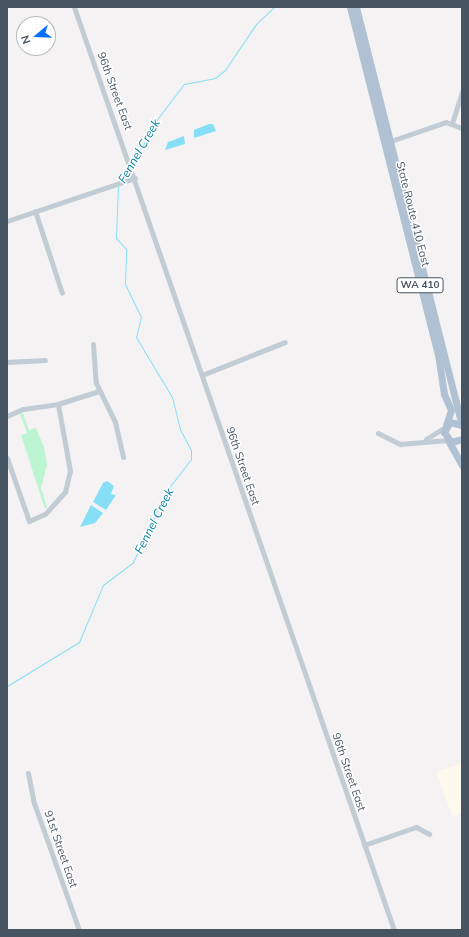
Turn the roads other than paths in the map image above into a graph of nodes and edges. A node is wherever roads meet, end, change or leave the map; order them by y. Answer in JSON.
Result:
{"nodes":[{"id":1,"x":74,"y":7,"type":"edge"},
{"id":2,"x":350,"y":7,"type":"edge"},
{"id":3,"x":356,"y":7,"type":"edge"},
{"id":4,"x":462,"y":92,"type":"edge"},
{"id":5,"x":452,"y":123,"type":"junction"},
{"id":6,"x":462,"y":128,"type":"edge"},
{"id":7,"x":388,"y":142,"type":"junction"},
{"id":8,"x":135,"y":178,"type":"junction"},
{"id":9,"x":35,"y":212,"type":"junction"},
{"id":10,"x":7,"y":221,"type":"edge"},
{"id":11,"x":62,"y":293,"type":"dead end"},
{"id":12,"x":285,"y":342,"type":"dead end"},
{"id":13,"x":93,"y":344,"type":"dead end"},
{"id":14,"x":45,"y":360,"type":"dead end"},
{"id":15,"x":7,"y":362,"type":"edge"},
{"id":16,"x":202,"y":375,"type":"junction"},
{"id":17,"x":99,"y":391,"type":"junction"},
{"id":18,"x":58,"y":404,"type":"junction"},
{"id":19,"x":7,"y":416,"type":"edge"},
{"id":20,"x":462,"y":425,"type":"edge"},
{"id":21,"x":446,"y":426,"type":"junction"},
{"id":22,"x":378,"y":433,"type":"dead end"},
{"id":23,"x":462,"y":439,"type":"edge"},
{"id":24,"x":448,"y":440,"type":"junction"},
{"id":25,"x":418,"y":442,"type":"junction"},
{"id":26,"x":123,"y":457,"type":"dead end"},
{"id":27,"x":7,"y":458,"type":"edge"},
{"id":28,"x":462,"y":465,"type":"edge"},
{"id":29,"x":28,"y":773,"type":"dead end"},
{"id":30,"x":429,"y":834,"type":"dead end"},
{"id":31,"x":364,"y":845,"type":"junction"},
{"id":32,"x":79,"y":930,"type":"edge"},
{"id":33,"x":394,"y":930,"type":"edge"}],
"edges":[{"from":1,"to":8,"type":"street","name":"96th Street East"},
{"from":2,"to":7,"type":"main road","name":"State Route 410 East","number":"WA 410"},
{"from":3,"to":7,"type":"main road","name":"State Route 410 East","number":"WA 410"},
{"from":4,"to":5,"type":"street"},
{"from":5,"to":6,"type":"street"},
{"from":5,"to":7,"type":"street"},
{"from":7,"to":20,"type":"main road","name":"State Route 410 East","number":"WA 410"},
{"from":7,"to":21,"type":"main road","name":"State Route 410 East","number":"WA 410"},
{"from":8,"to":9,"type":"street"},
{"from":8,"to":16,"type":"street","name":"96th Street East"},
{"from":9,"to":10,"type":"street"},
{"from":9,"to":11,"type":"street"},
{"from":12,"to":16,"type":"street"},
{"from":13,"to":17,"type":"street"},
{"from":14,"to":15,"type":"street"},
{"from":16,"to":31,"type":"street","name":"96th Street East"},
{"from":17,"to":18,"type":"street"},
{"from":17,"to":26,"type":"street"},
{"from":18,"to":19,"type":"street"},
{"from":18,"to":27,"type":"street"},
{"from":20,"to":21,"type":"main road","number":"WA 410"},
{"from":21,"to":24,"type":"main road","number":"WA 410"},
{"from":21,"to":25,"type":"street"},
{"from":22,"to":25,"type":"street"},
{"from":23,"to":24,"type":"main road"},
{"from":24,"to":25,"type":"street"},
{"from":24,"to":28,"type":"main road","number":"WA 410"},
{"from":29,"to":32,"type":"street","name":"91st Street East"},
{"from":30,"to":31,"type":"street"},
{"from":31,"to":33,"type":"street","name":"96th Street East"}]}
